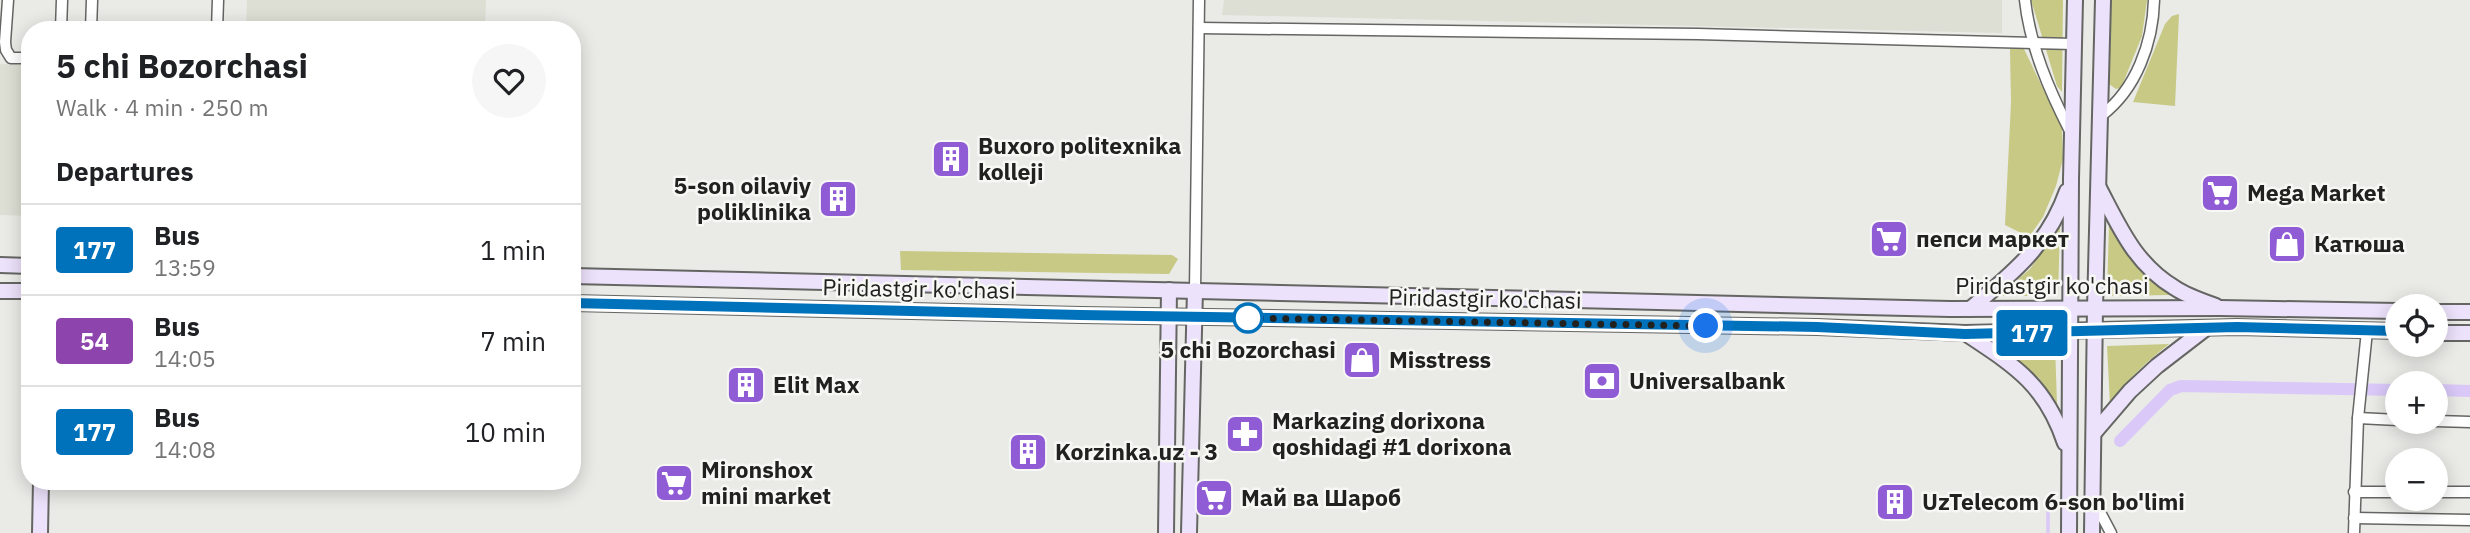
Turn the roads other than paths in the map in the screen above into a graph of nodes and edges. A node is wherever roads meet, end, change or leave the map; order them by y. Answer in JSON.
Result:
{"nodes":[{"id":1,"x":8,"y":0,"type":"edge"},
{"id":2,"x":62,"y":0,"type":"edge"},
{"id":3,"x":92,"y":0,"type":"edge"},
{"id":4,"x":218,"y":0,"type":"edge"},
{"id":5,"x":1199,"y":0,"type":"edge"},
{"id":6,"x":2025,"y":0,"type":"edge"},
{"id":7,"x":2075,"y":0,"type":"edge"},
{"id":8,"x":2103,"y":0,"type":"edge"},
{"id":9,"x":2154,"y":0,"type":"edge"},
{"id":10,"x":61,"y":21,"type":"edge"},
{"id":11,"x":91,"y":21,"type":"edge"},
{"id":12,"x":217,"y":21,"type":"edge"},
{"id":13,"x":1199,"y":28,"type":"junction"},
{"id":14,"x":2035,"y":44,"type":"junction"},
{"id":15,"x":2074,"y":44,"type":"junction"},
{"id":16,"x":21,"y":58,"type":"edge"},
{"id":17,"x":2102,"y":115,"type":"junction"},
{"id":18,"x":2072,"y":136,"type":"junction"},
{"id":19,"x":2071,"y":179,"type":"junction"},
{"id":20,"x":2099,"y":187,"type":"junction"},
{"id":21,"x":0,"y":265,"type":"edge"},
{"id":22,"x":21,"y":265,"type":"edge"},
{"id":23,"x":581,"y":276,"type":"edge"},
{"id":24,"x":1169,"y":290,"type":"junction"},
{"id":25,"x":1195,"y":290,"type":"junction"},
{"id":26,"x":0,"y":291,"type":"edge"},
{"id":27,"x":21,"y":291,"type":"edge"},
{"id":28,"x":581,"y":303,"type":"edge"},
{"id":29,"x":2070,"y":308,"type":"junction"},
{"id":30,"x":2095,"y":308,"type":"junction"},
{"id":31,"x":2220,"y":308,"type":"junction"},
{"id":32,"x":1969,"y":309,"type":"junction"},
{"id":33,"x":2385,"y":311,"type":"edge"},
{"id":34,"x":2448,"y":312,"type":"edge"},
{"id":35,"x":2470,"y":312,"type":"edge"},
{"id":36,"x":1170,"y":315,"type":"junction"},
{"id":37,"x":1196,"y":316,"type":"junction"},
{"id":38,"x":2205,"y":329,"type":"junction"},
{"id":39,"x":2095,"y":331,"type":"junction"},
{"id":40,"x":2367,"y":331,"type":"junction"},
{"id":41,"x":2385,"y":331,"type":"edge"},
{"id":42,"x":2071,"y":332,"type":"junction"},
{"id":43,"x":2448,"y":332,"type":"edge"},
{"id":44,"x":2470,"y":333,"type":"edge"},
{"id":45,"x":1965,"y":334,"type":"junction"},
{"id":46,"x":2358,"y":418,"type":"junction"},
{"id":47,"x":2385,"y":419,"type":"edge"},
{"id":48,"x":2448,"y":421,"type":"edge"},
{"id":49,"x":2470,"y":422,"type":"edge"},
{"id":50,"x":2094,"y":433,"type":"junction"},
{"id":51,"x":2069,"y":452,"type":"junction"},
{"id":52,"x":41,"y":490,"type":"edge"},
{"id":53,"x":2354,"y":492,"type":"junction"},
{"id":54,"x":2385,"y":492,"type":"edge"},
{"id":55,"x":2448,"y":492,"type":"edge"},
{"id":56,"x":2470,"y":492,"type":"edge"},
{"id":57,"x":2093,"y":499,"type":"junction"},
{"id":58,"x":2354,"y":518,"type":"junction"},
{"id":59,"x":2470,"y":520,"type":"edge"},
{"id":60,"x":40,"y":533,"type":"edge"},
{"id":61,"x":1166,"y":533,"type":"edge"},
{"id":62,"x":1189,"y":533,"type":"edge"},
{"id":63,"x":2069,"y":533,"type":"edge"},
{"id":64,"x":2092,"y":533,"type":"edge"},
{"id":65,"x":2111,"y":533,"type":"edge"},
{"id":66,"x":2354,"y":533,"type":"edge"}],
"edges":[{"from":1,"to":16,"type":"street"},
{"from":2,"to":10,"type":"street"},
{"from":3,"to":11,"type":"street"},
{"from":4,"to":12,"type":"street"},
{"from":5,"to":13,"type":"street"},
{"from":6,"to":14,"type":"street"},
{"from":7,"to":15,"type":"main road"},
{"from":8,"to":17,"type":"main road"},
{"from":9,"to":17,"type":"street"},
{"from":13,"to":14,"type":"street"},
{"from":13,"to":25,"type":"street"},
{"from":14,"to":15,"type":"street"},
{"from":14,"to":18,"type":"street"},
{"from":15,"to":18,"type":"main road"},
{"from":17,"to":20,"type":"main road"},
{"from":18,"to":19,"type":"main road"},
{"from":19,"to":29,"type":"main road"},
{"from":19,"to":32,"type":"main road"},
{"from":20,"to":30,"type":"main road"},
{"from":20,"to":31,"type":"main road"},
{"from":21,"to":22,"type":"main road"},
{"from":23,"to":24,"type":"main road","name":"Piridastgir ko'chasi"},
{"from":24,"to":25,"type":"main road","name":"Piridastgir ko'chasi"},
{"from":24,"to":36,"type":"main road"},
{"from":25,"to":32,"type":"main road","name":"Piridastgir ko'chasi"},
{"from":25,"to":37,"type":"main road"},
{"from":26,"to":27,"type":"main road"},
{"from":28,"to":36,"type":"main road","name":"Piridastgir ko'chasi"},
{"from":29,"to":30,"type":"main road","name":"Piridastgir ko'chasi"},
{"from":29,"to":32,"type":"main road","name":"Piridastgir ko'chasi"},
{"from":29,"to":42,"type":"main road"},
{"from":30,"to":31,"type":"main road","name":"Piridastgir ko'chasi"},
{"from":30,"to":39,"type":"main road"},
{"from":31,"to":33,"type":"main road","name":"Piridastgir ko'chasi"},
{"from":34,"to":35,"type":"main road"},
{"from":36,"to":37,"type":"main road","name":"Piridastgir ko'chasi"},
{"from":36,"to":61,"type":"main road"},
{"from":37,"to":45,"type":"main road","name":"Piridastgir ko'chasi"},
{"from":37,"to":62,"type":"main road"},
{"from":38,"to":39,"type":"main road","name":"Piridastgir ko'chasi"},
{"from":38,"to":40,"type":"main road","name":"Piridastgir ko'chasi"},
{"from":38,"to":50,"type":"main road"},
{"from":39,"to":42,"type":"main road","name":"Piridastgir ko'chasi"},
{"from":39,"to":50,"type":"main road"},
{"from":40,"to":41,"type":"main road","name":"Piridastgir ko'chasi"},
{"from":40,"to":46,"type":"street"},
{"from":42,"to":45,"type":"main road","name":"Piridastgir ko'chasi"},
{"from":42,"to":51,"type":"main road"},
{"from":43,"to":44,"type":"main road"},
{"from":45,"to":51,"type":"main road"},
{"from":46,"to":47,"type":"street"},
{"from":46,"to":53,"type":"street"},
{"from":48,"to":49,"type":"street"},
{"from":50,"to":57,"type":"main road"},
{"from":51,"to":63,"type":"main road"},
{"from":52,"to":60,"type":"main road"},
{"from":53,"to":54,"type":"street"},
{"from":53,"to":58,"type":"street"},
{"from":55,"to":56,"type":"street"},
{"from":57,"to":64,"type":"main road"},
{"from":57,"to":65,"type":"street"},
{"from":58,"to":59,"type":"street"},
{"from":58,"to":66,"type":"street"}]}
